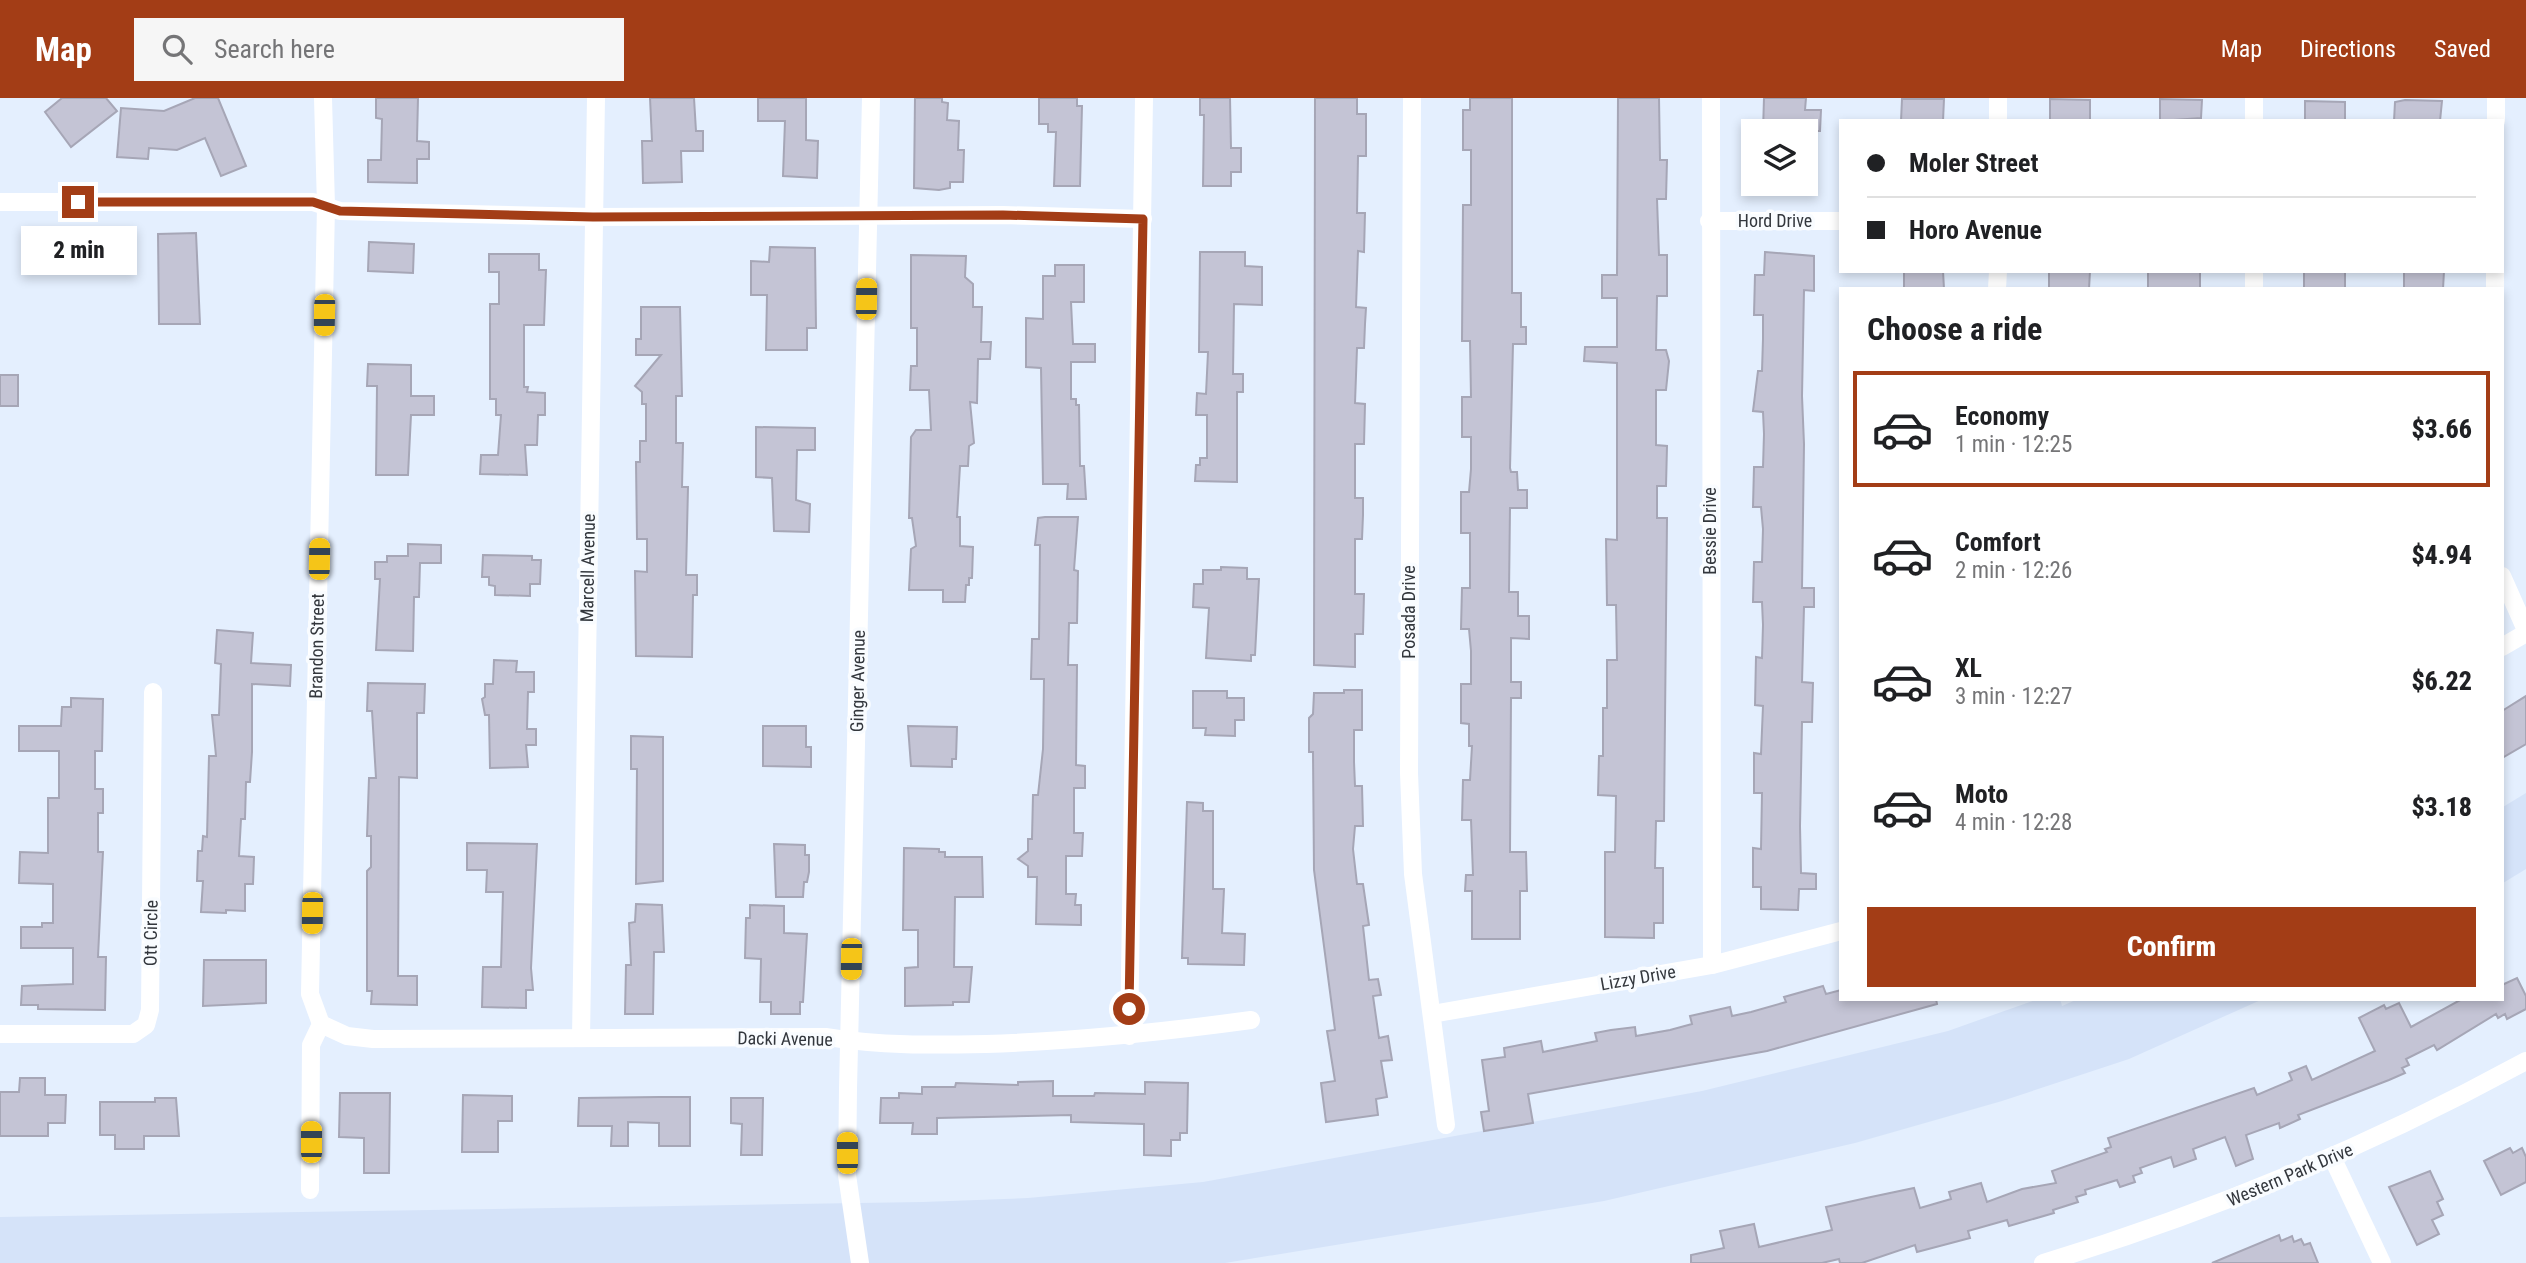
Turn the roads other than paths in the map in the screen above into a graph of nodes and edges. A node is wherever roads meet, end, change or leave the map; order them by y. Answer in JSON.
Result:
{"nodes":[{"id":1,"x":323,"y":98,"type":"edge"},
{"id":2,"x":596,"y":98,"type":"edge"},
{"id":3,"x":872,"y":98,"type":"edge"},
{"id":4,"x":1144,"y":98,"type":"edge"},
{"id":5,"x":1412,"y":98,"type":"edge"},
{"id":6,"x":1711,"y":98,"type":"edge"},
{"id":7,"x":1998,"y":98,"type":"edge"},
{"id":8,"x":2255,"y":98,"type":"edge"},
{"id":9,"x":2496,"y":98,"type":"edge"},
{"id":10,"x":1998,"y":119,"type":"edge"},
{"id":11,"x":2254,"y":119,"type":"edge"},
{"id":12,"x":2496,"y":119,"type":"edge"},
{"id":13,"x":0,"y":202,"type":"edge"},
{"id":14,"x":326,"y":206,"type":"junction"},
{"id":15,"x":868,"y":216,"type":"junction"},
{"id":16,"x":593,"y":217,"type":"junction"},
{"id":17,"x":1143,"y":219,"type":"junction"},
{"id":18,"x":1709,"y":221,"type":"junction"},
{"id":19,"x":1839,"y":221,"type":"edge"},
{"id":20,"x":2504,"y":581,"type":"edge"},
{"id":21,"x":2526,"y":632,"type":"edge"},
{"id":22,"x":2504,"y":646,"type":"edge"},
{"id":23,"x":153,"y":692,"type":"dead end"},
{"id":24,"x":1839,"y":932,"type":"edge"},
{"id":25,"x":1712,"y":965,"type":"junction"},
{"id":26,"x":1432,"y":1014,"type":"junction"},
{"id":27,"x":1251,"y":1020,"type":"dead end"},
{"id":28,"x":321,"y":1024,"type":"junction"},
{"id":29,"x":0,"y":1034,"type":"edge"},
{"id":30,"x":1129,"y":1036,"type":"junction"},
{"id":31,"x":581,"y":1038,"type":"junction"},
{"id":32,"x":850,"y":1041,"type":"junction"},
{"id":33,"x":2526,"y":1061,"type":"edge"},
{"id":34,"x":1446,"y":1125,"type":"dead end"},
{"id":35,"x":2333,"y":1158,"type":"junction"},
{"id":36,"x":310,"y":1190,"type":"dead end"},
{"id":37,"x":2084,"y":1257,"type":"edge"},
{"id":38,"x":860,"y":1263,"type":"edge"},
{"id":39,"x":2043,"y":1263,"type":"edge"},
{"id":40,"x":2382,"y":1263,"type":"edge"}],
"edges":[{"from":1,"to":14,"type":"street","name":"Brandon Street"},
{"from":2,"to":16,"type":"street","name":"Marcell Avenue"},
{"from":3,"to":15,"type":"street","name":"Ginger Avenue"},
{"from":4,"to":17,"type":"street"},
{"from":5,"to":26,"type":"street","name":"Posada Drive"},
{"from":6,"to":18,"type":"street","name":"Bessie Drive"},
{"from":7,"to":10,"type":"street"},
{"from":8,"to":11,"type":"street"},
{"from":9,"to":12,"type":"street"},
{"from":13,"to":14,"type":"street"},
{"from":14,"to":16,"type":"street"},
{"from":14,"to":28,"type":"street","name":"Brandon Street"},
{"from":15,"to":16,"type":"street"},
{"from":15,"to":17,"type":"street"},
{"from":15,"to":32,"type":"street","name":"Ginger Avenue"},
{"from":16,"to":31,"type":"street","name":"Marcell Avenue"},
{"from":17,"to":30,"type":"street"},
{"from":18,"to":19,"type":"street","name":"Hord Drive"},
{"from":18,"to":25,"type":"street","name":"Bessie Drive"},
{"from":20,"to":21,"type":"street"},
{"from":21,"to":22,"type":"street"},
{"from":23,"to":29,"type":"street","name":"Ott Circle"},
{"from":24,"to":25,"type":"street","name":"Lizzy Drive"},
{"from":25,"to":26,"type":"street","name":"Lizzy Drive"},
{"from":26,"to":34,"type":"street","name":"Posada Drive"},
{"from":27,"to":30,"type":"street","name":"Dacki Avenue"},
{"from":28,"to":31,"type":"street","name":"Dacki Avenue"},
{"from":28,"to":36,"type":"street"},
{"from":30,"to":32,"type":"street","name":"Dacki Avenue"},
{"from":31,"to":32,"type":"street","name":"Dacki Avenue"},
{"from":32,"to":38,"type":"street","name":"Ginger Avenue"},
{"from":33,"to":35,"type":"street","name":"Western Park Drive"},
{"from":35,"to":37,"type":"street","name":"Western Park Drive"},
{"from":35,"to":40,"type":"street"},
{"from":37,"to":39,"type":"street","name":"Western Park Drive"}]}
